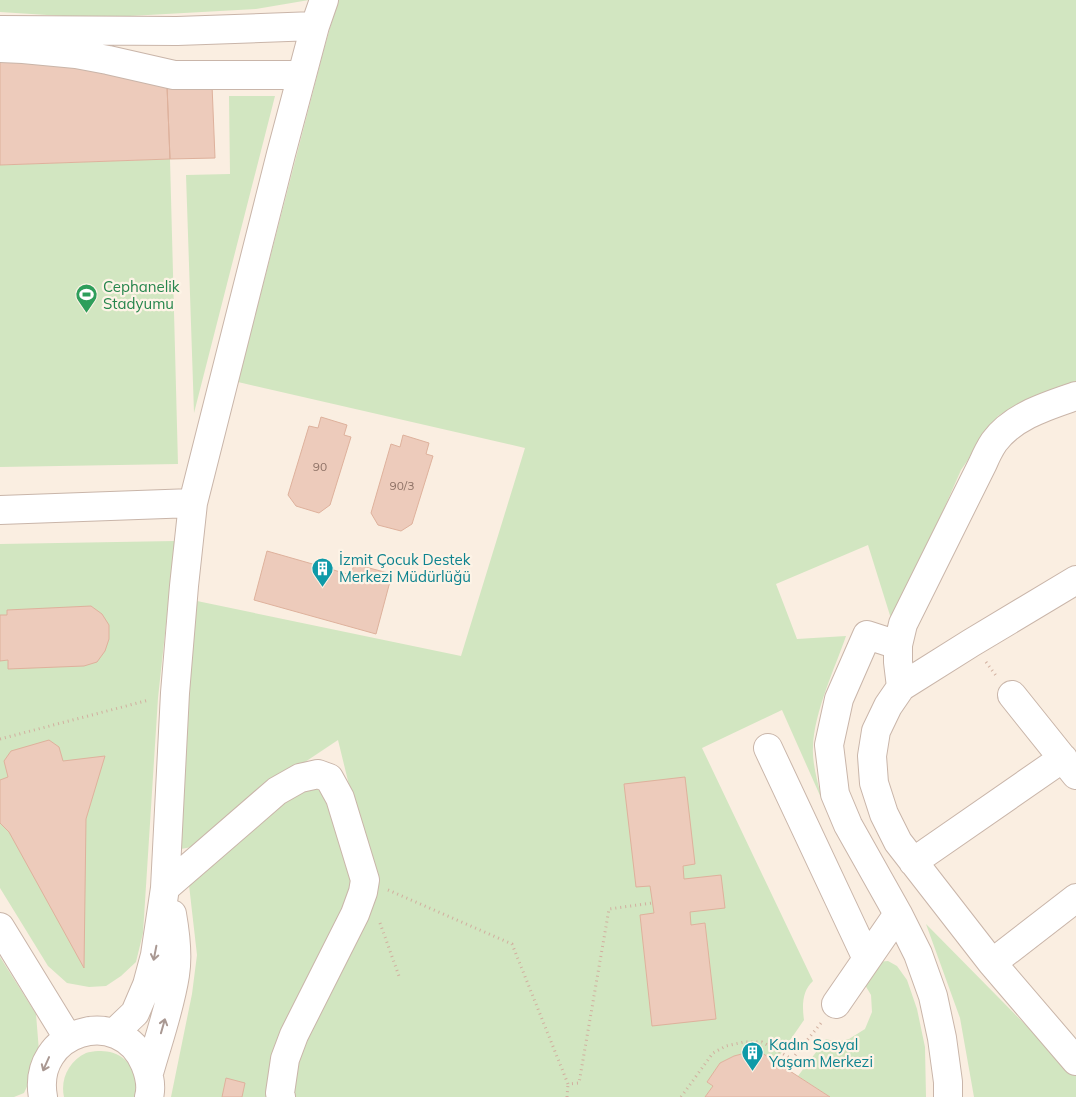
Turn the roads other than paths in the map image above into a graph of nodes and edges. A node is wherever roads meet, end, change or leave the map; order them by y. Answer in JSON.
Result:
{"nodes":[{"id":1,"x":324,"y":0,"type":"edge"},
{"id":2,"x":316,"y":26,"type":"junction"},
{"id":3,"x":0,"y":30,"type":"edge"},
{"id":4,"x":0,"y":48,"type":"edge"},
{"id":5,"x":302,"y":75,"type":"junction"},
{"id":6,"x":1076,"y":396,"type":"edge"},
{"id":7,"x":193,"y":503,"type":"junction"},
{"id":8,"x":0,"y":510,"type":"edge"},
{"id":9,"x":1076,"y":580,"type":"edge"},
{"id":10,"x":898,"y":645,"type":"junction"},
{"id":11,"x":901,"y":687,"type":"junction"},
{"id":12,"x":1012,"y":695,"type":"road end"},
{"id":13,"x":768,"y":748,"type":"dead end"},
{"id":14,"x":1070,"y":767,"type":"edge"},
{"id":15,"x":913,"y":862,"type":"junction"},
{"id":16,"x":165,"y":888,"type":"junction"},
{"id":17,"x":1076,"y":898,"type":"edge"},
{"id":18,"x":898,"y":914,"type":"junction"},
{"id":19,"x":0,"y":927,"type":"edge"},
{"id":20,"x":867,"y":959,"type":"junction"},
{"id":21,"x":992,"y":963,"type":"junction"},
{"id":22,"x":836,"y":1004,"type":"road end"},
{"id":23,"x":114,"y":1033,"type":"junction"},
{"id":24,"x":68,"y":1038,"type":"junction"},
{"id":25,"x":1076,"y":1061,"type":"edge"},
{"id":26,"x":149,"y":1085,"type":"edge"},
{"id":27,"x":43,"y":1097,"type":"edge"},
{"id":28,"x":280,"y":1097,"type":"edge"},
{"id":29,"x":948,"y":1097,"type":"edge"}],
"edges":[{"from":1,"to":2,"type":"street"},
{"from":2,"to":3,"type":"street"},
{"from":2,"to":5,"type":"street"},
{"from":4,"to":5,"type":"street"},
{"from":5,"to":7,"type":"street"},
{"from":6,"to":10,"type":"street"},
{"from":7,"to":8,"type":"street"},
{"from":7,"to":16,"type":"street"},
{"from":9,"to":11,"type":"street"},
{"from":10,"to":11,"type":"street"},
{"from":10,"to":18,"type":"street"},
{"from":11,"to":15,"type":"street"},
{"from":12,"to":14,"type":"street"},
{"from":13,"to":20,"type":"street"},
{"from":14,"to":15,"type":"street"},
{"from":15,"to":21,"type":"street"},
{"from":16,"to":23,"type":"street","one_way":true},
{"from":26,"to":16,"type":"street","one_way":true},
{"from":16,"to":28,"type":"street"},
{"from":17,"to":21,"type":"street"},
{"from":18,"to":20,"type":"street"},
{"from":18,"to":29,"type":"street"},
{"from":19,"to":24,"type":"street"},
{"from":20,"to":22,"type":"street"},
{"from":21,"to":25,"type":"street"},
{"from":23,"to":24,"type":"street"},
{"from":23,"to":26,"type":"street"},
{"from":24,"to":27,"type":"street","one_way":true}]}
